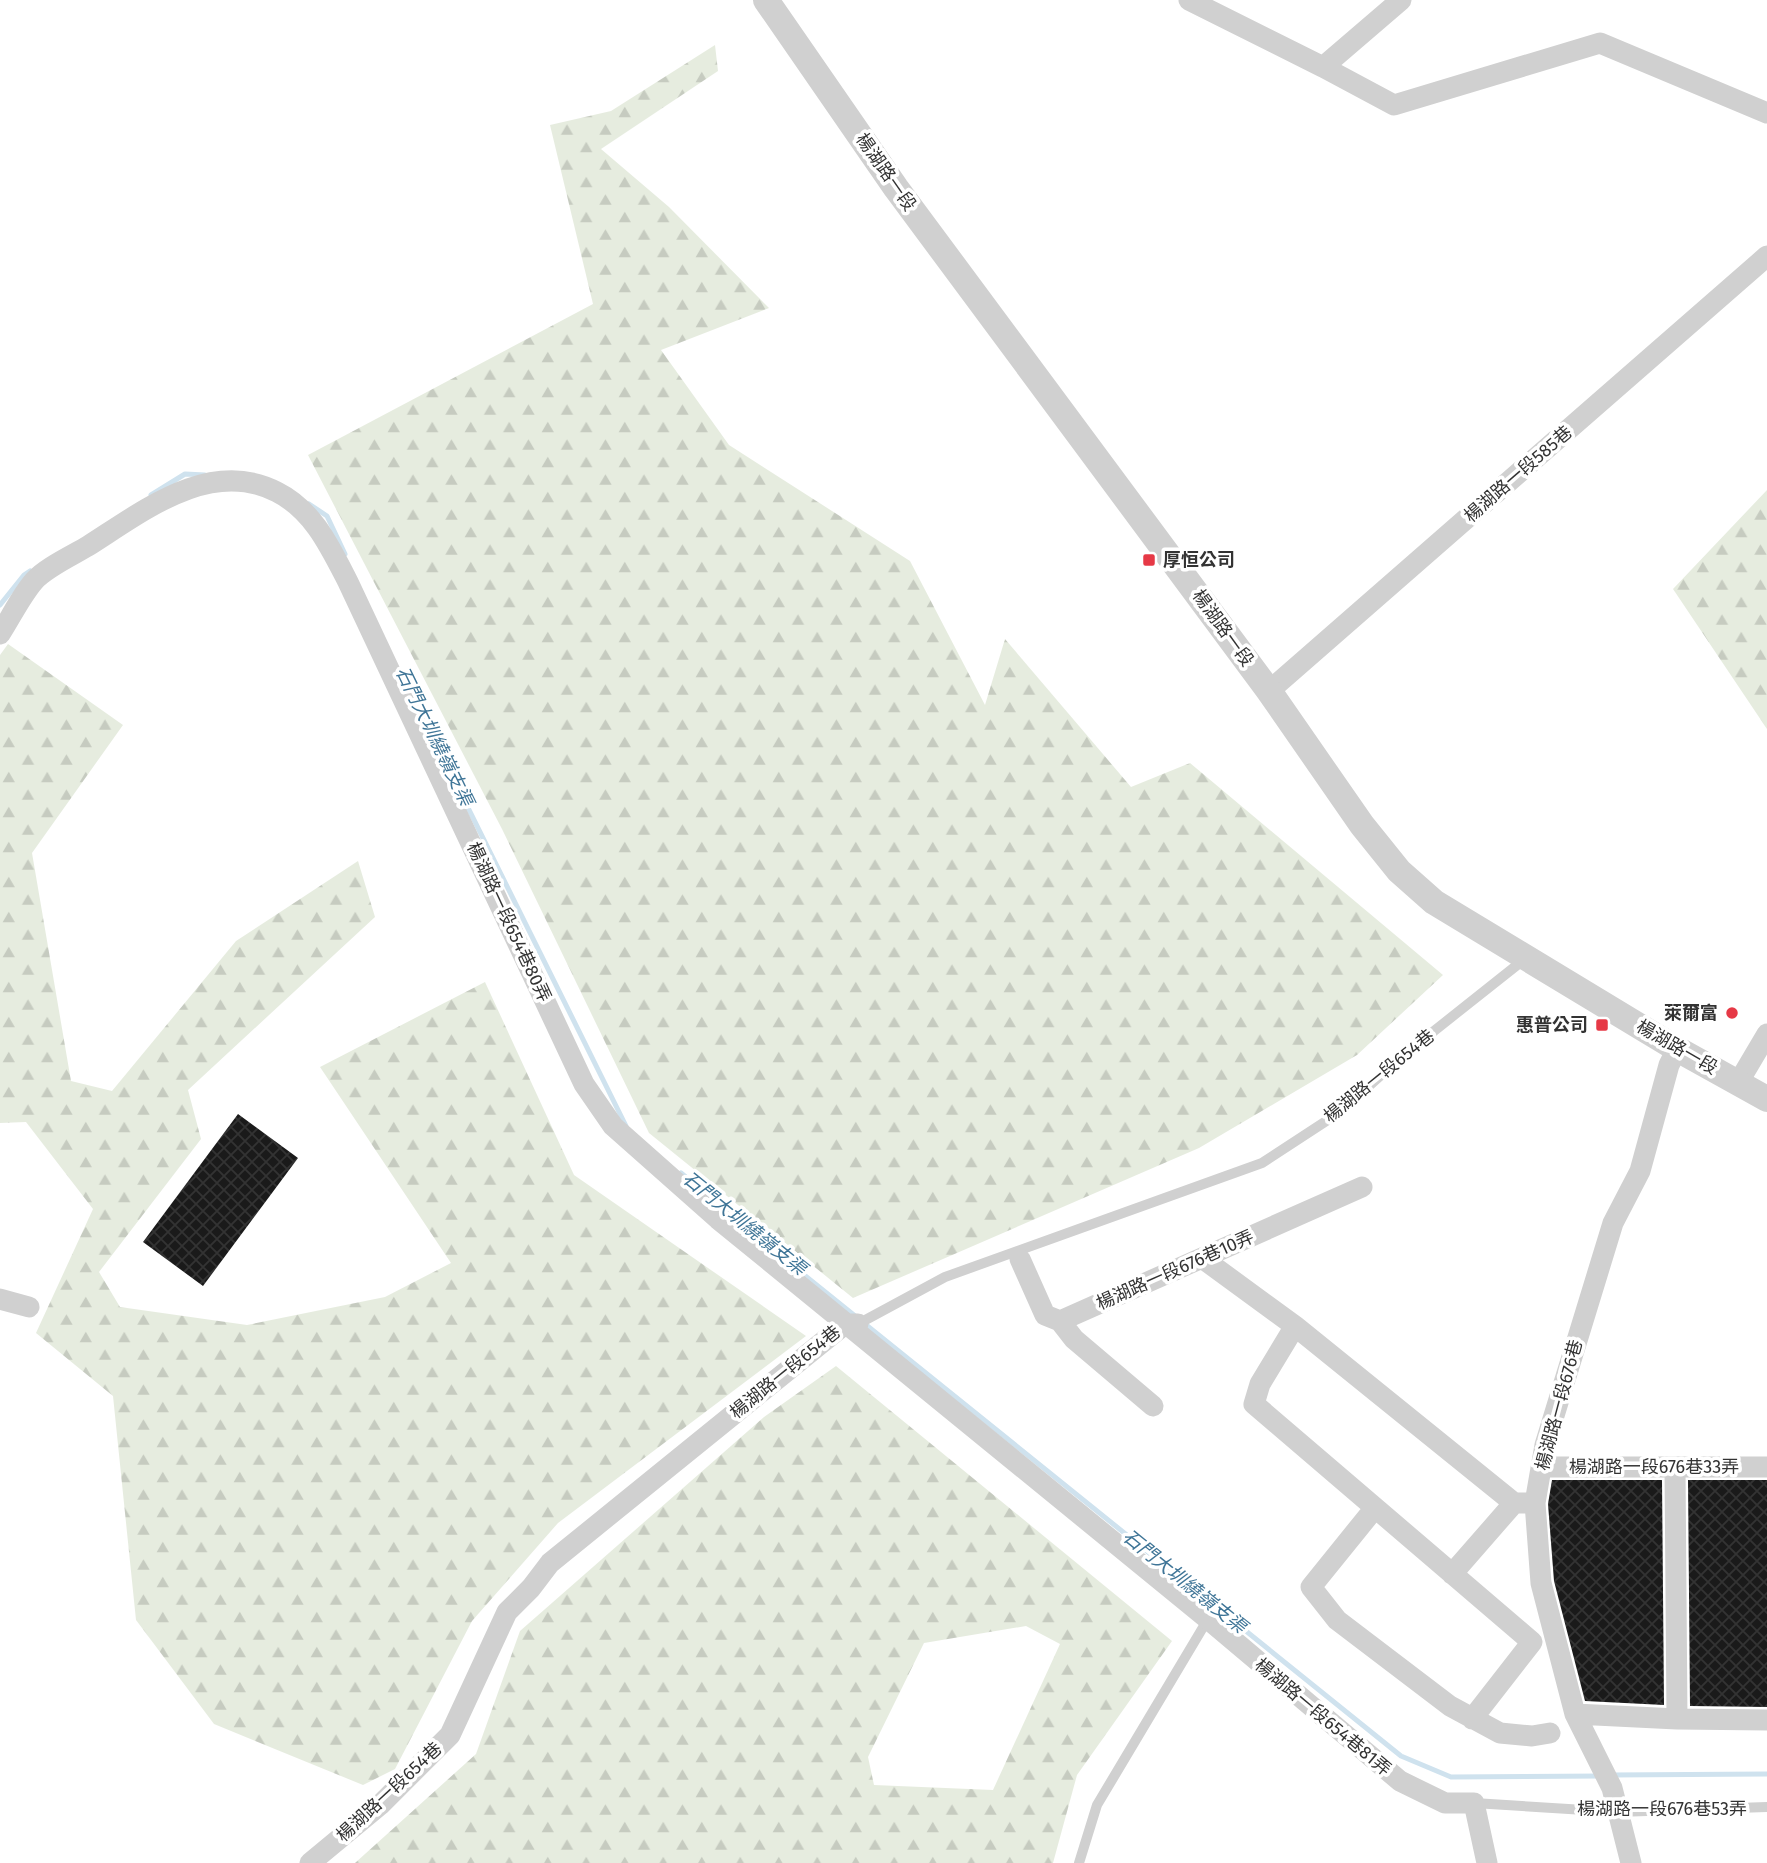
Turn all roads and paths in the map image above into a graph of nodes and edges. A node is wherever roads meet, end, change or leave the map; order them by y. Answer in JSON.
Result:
{"nodes":[{"id":1,"x":766,"y":0,"type":"edge"},
{"id":2,"x":1189,"y":0,"type":"edge"},
{"id":3,"x":1401,"y":0,"type":"edge"},
{"id":4,"x":1323,"y":66,"type":"junction"},
{"id":5,"x":1767,"y":113,"type":"edge"},
{"id":6,"x":1767,"y":256,"type":"edge"},
{"id":7,"x":0,"y":635,"type":"edge"},
{"id":8,"x":1269,"y":691,"type":"junction"},
{"id":9,"x":1527,"y":958,"type":"junction"},
{"id":10,"x":1767,"y":1034,"type":"edge"},
{"id":11,"x":1677,"y":1049,"type":"junction"},
{"id":12,"x":1738,"y":1083,"type":"junction"},
{"id":13,"x":1767,"y":1099,"type":"edge"},
{"id":14,"x":1362,"y":1187,"type":"dead end"},
{"id":15,"x":1202,"y":1258,"type":"junction"},
{"id":16,"x":1020,"y":1259,"type":"dead end"},
{"id":17,"x":0,"y":1299,"type":"edge"},
{"id":18,"x":29,"y":1307,"type":"dead end"},
{"id":19,"x":1060,"y":1321,"type":"junction"},
{"id":20,"x":852,"y":1324,"type":"junction"},
{"id":21,"x":1295,"y":1326,"type":"junction"},
{"id":22,"x":1153,"y":1406,"type":"dead end"},
{"id":23,"x":1541,"y":1467,"type":"junction"},
{"id":24,"x":1675,"y":1468,"type":"junction"},
{"id":25,"x":1767,"y":1468,"type":"edge"},
{"id":26,"x":1524,"y":1503,"type":"junction"},
{"id":27,"x":1374,"y":1509,"type":"junction"},
{"id":28,"x":1452,"y":1574,"type":"junction"},
{"id":29,"x":1208,"y":1619,"type":"junction"},
{"id":30,"x":1575,"y":1714,"type":"junction"},
{"id":31,"x":1472,"y":1719,"type":"junction"},
{"id":32,"x":1677,"y":1719,"type":"junction"},
{"id":33,"x":1767,"y":1720,"type":"edge"},
{"id":34,"x":1550,"y":1734,"type":"dead end"},
{"id":35,"x":1474,"y":1803,"type":"junction"},
{"id":36,"x":1767,"y":1808,"type":"edge"},
{"id":37,"x":1617,"y":1812,"type":"junction"},
{"id":38,"x":310,"y":1863,"type":"edge"},
{"id":39,"x":1079,"y":1863,"type":"edge"},
{"id":40,"x":1487,"y":1863,"type":"edge"},
{"id":41,"x":1631,"y":1863,"type":"edge"}],
"edges":[{"from":1,"to":8,"type":"street","name":"楊湖路一段"},
{"from":2,"to":4,"type":"street"},
{"from":3,"to":4,"type":"street"},
{"from":4,"to":5,"type":"street"},
{"from":6,"to":8,"type":"street","name":"楊湖路一段585巷"},
{"from":7,"to":20,"type":"street","name":"楊湖路一段654巷80弄"},
{"from":8,"to":9,"type":"street","name":"楊湖路一段"},
{"from":9,"to":11,"type":"street","name":"楊湖路一段"},
{"from":9,"to":20,"type":"lane","name":"楊湖路一段654巷"},
{"from":10,"to":12,"type":"street"},
{"from":11,"to":12,"type":"street","name":"楊湖路一段"},
{"from":11,"to":23,"type":"street","name":"楊湖路一段676巷"},
{"from":12,"to":13,"type":"street","name":"楊湖路一段"},
{"from":14,"to":15,"type":"street","name":"楊湖路一段676巷10弄"},
{"from":15,"to":19,"type":"street","name":"楊湖路一段676巷10弄"},
{"from":15,"to":21,"type":"street"},
{"from":16,"to":19,"type":"street"},
{"from":17,"to":18,"type":"street"},
{"from":19,"to":22,"type":"street"},
{"from":20,"to":29,"type":"street","name":"楊湖路一段654巷81弄"},
{"from":20,"to":38,"type":"street","name":"楊湖路一段654巷"},
{"from":21,"to":26,"type":"street"},
{"from":21,"to":27,"type":"street"},
{"from":23,"to":24,"type":"street","name":"楊湖路一段676巷33弄"},
{"from":23,"to":26,"type":"street","name":"楊湖路一段676巷"},
{"from":24,"to":25,"type":"street","name":"楊湖路一段676巷33弄"},
{"from":24,"to":32,"type":"street"},
{"from":26,"to":28,"type":"street"},
{"from":26,"to":30,"type":"street","name":"楊湖路一段676巷"},
{"from":27,"to":28,"type":"street"},
{"from":27,"to":31,"type":"street"},
{"from":28,"to":31,"type":"street"},
{"from":29,"to":35,"type":"street","name":"楊湖路一段654巷81弄"},
{"from":29,"to":39,"type":"lane"},
{"from":30,"to":32,"type":"street"},
{"from":30,"to":37,"type":"street","name":"楊湖路一段676巷"},
{"from":31,"to":34,"type":"street"},
{"from":32,"to":33,"type":"street"},
{"from":35,"to":37,"type":"lane","name":"楊湖路一段676巷53弄"},
{"from":35,"to":40,"type":"street"},
{"from":36,"to":37,"type":"lane","name":"楊湖路一段676巷53弄"},
{"from":37,"to":41,"type":"street"}]}
